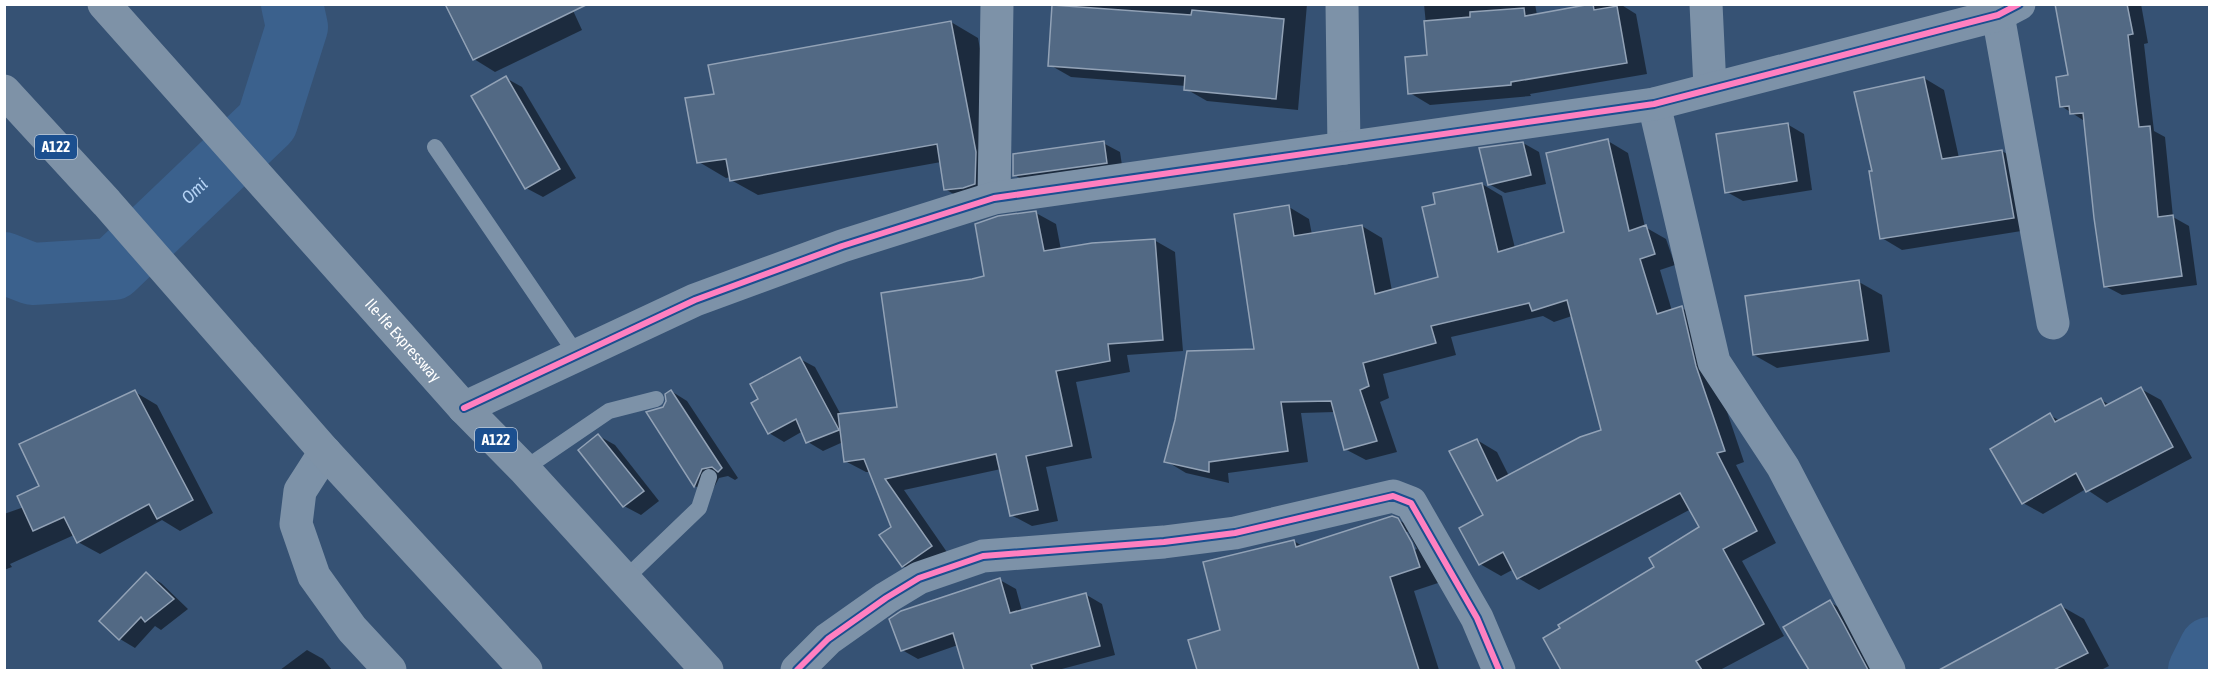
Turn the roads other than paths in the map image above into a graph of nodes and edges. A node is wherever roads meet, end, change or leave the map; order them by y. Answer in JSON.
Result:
{"nodes":[{"id":1,"x":104,"y":4,"type":"edge"},
{"id":2,"x":997,"y":4,"type":"edge"},
{"id":3,"x":1342,"y":4,"type":"edge"},
{"id":4,"x":1706,"y":4,"type":"edge"},
{"id":5,"x":2008,"y":10,"type":"edge"},
{"id":6,"x":1710,"y":88,"type":"junction"},
{"id":7,"x":4,"y":91,"type":"edge"},
{"id":8,"x":1654,"y":104,"type":"junction"},
{"id":9,"x":435,"y":147,"type":"dead end"},
{"id":10,"x":1344,"y":148,"type":"junction"},
{"id":11,"x":994,"y":198,"type":"junction"},
{"id":12,"x":2053,"y":322,"type":"dead end"},
{"id":13,"x":577,"y":355,"type":"junction"},
{"id":14,"x":656,"y":399,"type":"dead end"},
{"id":15,"x":464,"y":408,"type":"junction"},
{"id":16,"x":325,"y":452,"type":"junction"},
{"id":17,"x":524,"y":469,"type":"junction"},
{"id":18,"x":709,"y":477,"type":"dead end"},
{"id":19,"x":624,"y":580,"type":"junction"},
{"id":20,"x":390,"y":670,"type":"edge"},
{"id":21,"x":526,"y":670,"type":"edge"},
{"id":22,"x":707,"y":670,"type":"edge"},
{"id":23,"x":797,"y":670,"type":"edge"},
{"id":24,"x":1499,"y":670,"type":"edge"},
{"id":25,"x":1889,"y":670,"type":"edge"}],
"edges":[{"from":1,"to":15,"type":"highway","name":"Ile-Ife Expressway","number":"A122"},
{"from":2,"to":11,"type":"street"},
{"from":3,"to":10,"type":"street"},
{"from":4,"to":6,"type":"street"},
{"from":5,"to":6,"type":"street"},
{"from":5,"to":12,"type":"street"},
{"from":6,"to":8,"type":"street"},
{"from":7,"to":16,"type":"highway","number":"A122"},
{"from":8,"to":10,"type":"street"},
{"from":8,"to":25,"type":"street"},
{"from":9,"to":13,"type":"lane"},
{"from":10,"to":11,"type":"street"},
{"from":11,"to":13,"type":"street"},
{"from":13,"to":15,"type":"street"},
{"from":14,"to":17,"type":"lane"},
{"from":15,"to":17,"type":"highway","name":"Ile-Ife Expressway","number":"A122"},
{"from":16,"to":20,"type":"street"},
{"from":16,"to":21,"type":"highway","number":"A122"},
{"from":17,"to":19,"type":"highway","name":"Ile-Ife Expressway","number":"A122"},
{"from":18,"to":19,"type":"lane"},
{"from":19,"to":22,"type":"highway","name":"Ile-Ife Expressway","number":"A122"},
{"from":23,"to":24,"type":"street"}]}
